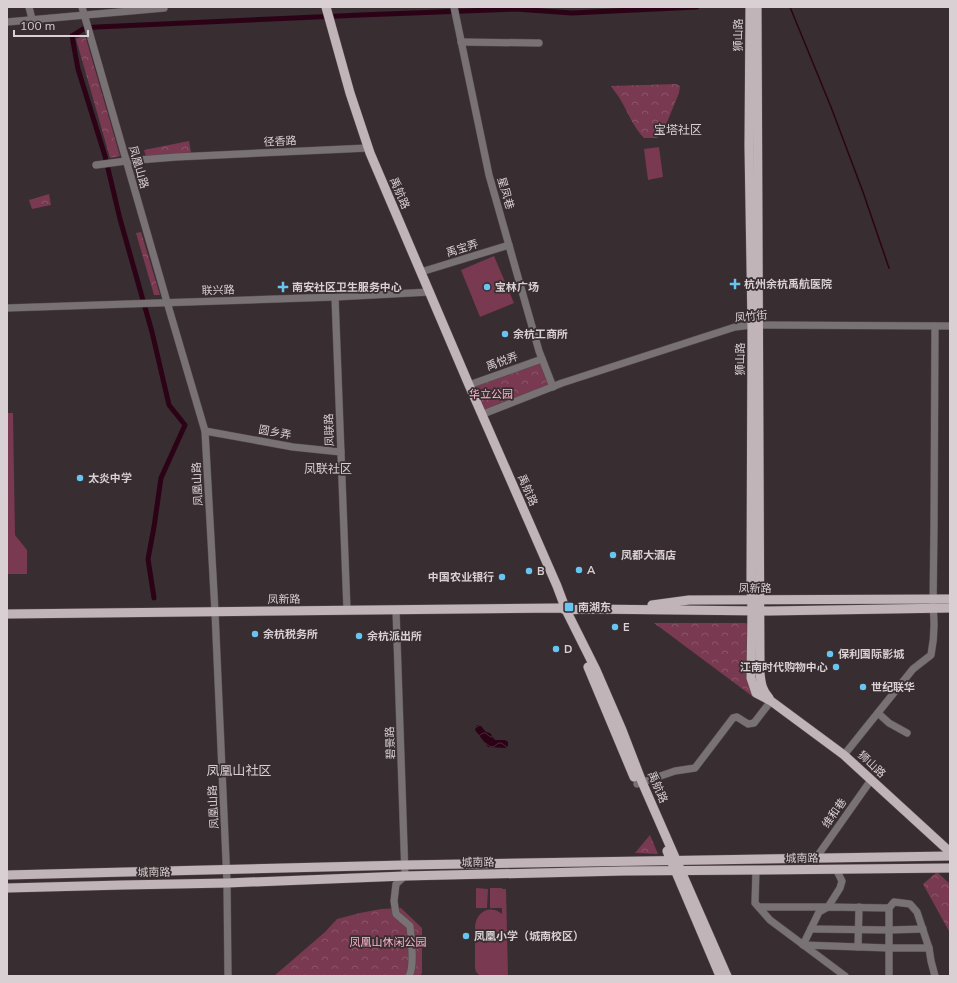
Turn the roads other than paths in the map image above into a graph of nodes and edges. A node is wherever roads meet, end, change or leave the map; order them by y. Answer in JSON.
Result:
{"nodes":[{"id":1,"x":29,"y":7,"type":"edge"},
{"id":2,"x":82,"y":7,"type":"edge"},
{"id":3,"x":320,"y":7,"type":"edge"},
{"id":4,"x":326,"y":7,"type":"edge"},
{"id":5,"x":454,"y":7,"type":"edge"},
{"id":6,"x":160,"y":8,"type":"edge"},
{"id":7,"x":111,"y":10,"type":"edge"},
{"id":8,"x":754,"y":11,"type":"edge"},
{"id":9,"x":85,"y":15,"type":"junction"},
{"id":10,"x":32,"y":19,"type":"junction"},
{"id":11,"x":7,"y":22,"type":"edge"},
{"id":12,"x":328,"y":22,"type":"junction"},
{"id":13,"x":461,"y":42,"type":"junction"},
{"id":14,"x":539,"y":43,"type":"dead end"},
{"id":15,"x":366,"y":148,"type":"junction"},
{"id":16,"x":126,"y":161,"type":"junction"},
{"id":17,"x":98,"y":164,"type":"dead end"},
{"id":18,"x":509,"y":245,"type":"junction"},
{"id":19,"x":421,"y":272,"type":"junction"},
{"id":20,"x":427,"y":292,"type":"junction"},
{"id":21,"x":335,"y":297,"type":"junction"},
{"id":22,"x":166,"y":302,"type":"junction"},
{"id":23,"x":7,"y":308,"type":"edge"},
{"id":24,"x":755,"y":325,"type":"junction"},
{"id":25,"x":935,"y":326,"type":"junction"},
{"id":26,"x":950,"y":326,"type":"edge"},
{"id":27,"x":542,"y":359,"type":"junction"},
{"id":28,"x":469,"y":385,"type":"junction"},
{"id":29,"x":550,"y":385,"type":"junction"},
{"id":30,"x":482,"y":414,"type":"junction"},
{"id":31,"x":205,"y":431,"type":"junction"},
{"id":32,"x":341,"y":452,"type":"junction"},
{"id":33,"x":950,"y":599,"type":"edge"},
{"id":34,"x":755,"y":600,"type":"junction"},
{"id":35,"x":933,"y":604,"type":"junction"},
{"id":36,"x":564,"y":608,"type":"junction"},
{"id":37,"x":950,"y":608,"type":"edge"},
{"id":38,"x":347,"y":610,"type":"junction"},
{"id":39,"x":396,"y":610,"type":"junction"},
{"id":40,"x":756,"y":610,"type":"junction"},
{"id":41,"x":214,"y":612,"type":"junction"},
{"id":42,"x":7,"y":614,"type":"edge"},
{"id":43,"x":771,"y":701,"type":"junction"},
{"id":44,"x":878,"y":713,"type":"junction"},
{"id":45,"x":907,"y":733,"type":"dead end"},
{"id":46,"x":844,"y":755,"type":"junction"},
{"id":47,"x":871,"y":780,"type":"junction"},
{"id":48,"x":640,"y":783,"type":"junction"},
{"id":49,"x":950,"y":852,"type":"edge"},
{"id":50,"x":950,"y":856,"type":"edge"},
{"id":51,"x":816,"y":858,"type":"junction"},
{"id":52,"x":674,"y":861,"type":"junction"},
{"id":53,"x":405,"y":865,"type":"junction"},
{"id":54,"x":950,"y":868,"type":"edge"},
{"id":55,"x":226,"y":869,"type":"junction"},
{"id":56,"x":840,"y":869,"type":"junction"},
{"id":57,"x":678,"y":870,"type":"junction"},
{"id":58,"x":756,"y":870,"type":"junction"},
{"id":59,"x":7,"y":875,"type":"edge"},
{"id":60,"x":405,"y":876,"type":"junction"},
{"id":61,"x":227,"y":883,"type":"junction"},
{"id":62,"x":7,"y":888,"type":"edge"},
{"id":63,"x":759,"y":907,"type":"junction"},
{"id":64,"x":828,"y":907,"type":"junction"},
{"id":65,"x":859,"y":907,"type":"junction"},
{"id":66,"x":889,"y":908,"type":"junction"},
{"id":67,"x":811,"y":929,"type":"junction"},
{"id":68,"x":923,"y":929,"type":"junction"},
{"id":69,"x":858,"y":930,"type":"junction"},
{"id":70,"x":889,"y":930,"type":"junction"},
{"id":71,"x":803,"y":945,"type":"junction"},
{"id":72,"x":858,"y":947,"type":"junction"},
{"id":73,"x":889,"y":948,"type":"junction"},
{"id":74,"x":929,"y":948,"type":"junction"},
{"id":75,"x":228,"y":976,"type":"edge"},
{"id":76,"x":409,"y":976,"type":"edge"},
{"id":77,"x":720,"y":976,"type":"edge"},
{"id":78,"x":727,"y":976,"type":"edge"},
{"id":79,"x":845,"y":976,"type":"edge"},
{"id":80,"x":889,"y":976,"type":"edge"},
{"id":81,"x":935,"y":976,"type":"edge"}],
"edges":[{"from":1,"to":10,"type":"street"},
{"from":2,"to":9,"type":"street","name":"凤凰山路"},
{"from":3,"to":12,"type":"main road","name":"禹航路"},
{"from":4,"to":12,"type":"main road","name":"禹航路"},
{"from":5,"to":13,"type":"street","name":"星凤巷"},
{"from":6,"to":7,"type":"street"},
{"from":7,"to":9,"type":"street"},
{"from":8,"to":24,"type":"main road","name":"狮山路"},
{"from":9,"to":10,"type":"street"},
{"from":9,"to":16,"type":"street","name":"凤凰山路"},
{"from":10,"to":11,"type":"street"},
{"from":12,"to":15,"type":"main road","name":"禹航路"},
{"from":13,"to":14,"type":"street"},
{"from":13,"to":18,"type":"street","name":"星凤巷"},
{"from":15,"to":16,"type":"street","name":"径香路"},
{"from":15,"to":19,"type":"main road","name":"禹航路"},
{"from":15,"to":20,"type":"main road","name":"禹航路"},
{"from":16,"to":17,"type":"street","name":"径香路"},
{"from":16,"to":22,"type":"street","name":"凤凰山路"},
{"from":18,"to":19,"type":"street","name":"禹宝弄"},
{"from":18,"to":27,"type":"street","name":"星凤巷"},
{"from":19,"to":20,"type":"main road","name":"禹航路"},
{"from":20,"to":21,"type":"street","name":"联兴路"},
{"from":20,"to":28,"type":"main road","name":"禹航路"},
{"from":20,"to":36,"type":"main road","name":"禹航路"},
{"from":21,"to":22,"type":"street","name":"联兴路"},
{"from":21,"to":32,"type":"street","name":"凤联路"},
{"from":22,"to":23,"type":"street","name":"联兴路"},
{"from":22,"to":31,"type":"street","name":"凤凰山路"},
{"from":24,"to":25,"type":"street","name":"凤竹街"},
{"from":24,"to":29,"type":"street","name":"凤竹街"},
{"from":24,"to":34,"type":"main road","name":"狮山路"},
{"from":25,"to":26,"type":"street","name":"凤竹街"},
{"from":25,"to":35,"type":"street"},
{"from":27,"to":28,"type":"street","name":"禹悦弄"},
{"from":27,"to":29,"type":"street","name":"星凤巷"},
{"from":28,"to":30,"type":"main road","name":"禹航路"},
{"from":29,"to":30,"type":"street","name":"凤竹街"},
{"from":30,"to":36,"type":"main road","name":"禹航路"},
{"from":31,"to":32,"type":"street","name":"圆乡弄"},
{"from":31,"to":41,"type":"street","name":"凤凰山路"},
{"from":32,"to":38,"type":"street","name":"凤联路"},
{"from":33,"to":35,"type":"main road","name":"凤新路"},
{"from":34,"to":35,"type":"main road","name":"凤新路"},
{"from":34,"to":36,"type":"main road","name":"凤新路"},
{"from":34,"to":40,"type":"main road","name":"狮山路"},
{"from":35,"to":37,"type":"main road","name":"凤新路"},
{"from":35,"to":40,"type":"main road","name":"凤新路"},
{"from":35,"to":44,"type":"street"},
{"from":36,"to":39,"type":"main road","name":"凤新路"},
{"from":36,"to":40,"type":"main road","name":"凤新路"},
{"from":36,"to":48,"type":"main road","name":"禹航路"},
{"from":38,"to":39,"type":"main road","name":"凤新路"},
{"from":38,"to":41,"type":"main road","name":"凤新路"},
{"from":39,"to":53,"type":"street","name":"碧景路"},
{"from":40,"to":43,"type":"main road","name":"狮山路"},
{"from":41,"to":42,"type":"main road","name":"凤新路"},
{"from":41,"to":55,"type":"street","name":"凤凰山路"},
{"from":43,"to":46,"type":"main road","name":"狮山路"},
{"from":43,"to":48,"type":"street"},
{"from":44,"to":45,"type":"street"},
{"from":44,"to":46,"type":"street"},
{"from":46,"to":47,"type":"main road","name":"狮山路"},
{"from":47,"to":49,"type":"main road","name":"狮山路"},
{"from":47,"to":51,"type":"street","name":"维和巷"},
{"from":48,"to":52,"type":"main road","name":"禹航路"},
{"from":50,"to":51,"type":"main road","name":"城南路"},
{"from":51,"to":52,"type":"main road","name":"城南路"},
{"from":52,"to":53,"type":"main road","name":"城南路"},
{"from":52,"to":57,"type":"main road","name":"禹航路"},
{"from":53,"to":55,"type":"main road","name":"城南路"},
{"from":53,"to":60,"type":"street","name":"碧景路"},
{"from":54,"to":56,"type":"main road","name":"城南路"},
{"from":55,"to":59,"type":"main road","name":"城南路"},
{"from":55,"to":61,"type":"street","name":"凤凰山路"},
{"from":56,"to":58,"type":"main road","name":"城南路"},
{"from":56,"to":64,"type":"street"},
{"from":57,"to":58,"type":"main road","name":"城南路"},
{"from":57,"to":60,"type":"main road","name":"城南路"},
{"from":57,"to":77,"type":"main road","name":"禹航路"},
{"from":57,"to":78,"type":"main road","name":"禹航路"},
{"from":58,"to":63,"type":"street"},
{"from":60,"to":61,"type":"main road","name":"城南路"},
{"from":60,"to":76,"type":"street"},
{"from":61,"to":62,"type":"main road","name":"城南路"},
{"from":61,"to":75,"type":"street","name":"凤凰山路"},
{"from":63,"to":64,"type":"street"},
{"from":63,"to":71,"type":"street"},
{"from":64,"to":65,"type":"street"},
{"from":64,"to":67,"type":"street"},
{"from":65,"to":66,"type":"street"},
{"from":65,"to":69,"type":"street"},
{"from":66,"to":68,"type":"street"},
{"from":66,"to":70,"type":"street"},
{"from":67,"to":69,"type":"street"},
{"from":67,"to":71,"type":"street"},
{"from":68,"to":70,"type":"street"},
{"from":68,"to":74,"type":"street"},
{"from":69,"to":70,"type":"street"},
{"from":69,"to":72,"type":"street"},
{"from":70,"to":73,"type":"street"},
{"from":71,"to":72,"type":"street"},
{"from":71,"to":79,"type":"street"},
{"from":72,"to":73,"type":"street"},
{"from":73,"to":74,"type":"street"},
{"from":73,"to":80,"type":"street"},
{"from":74,"to":81,"type":"street"}]}
